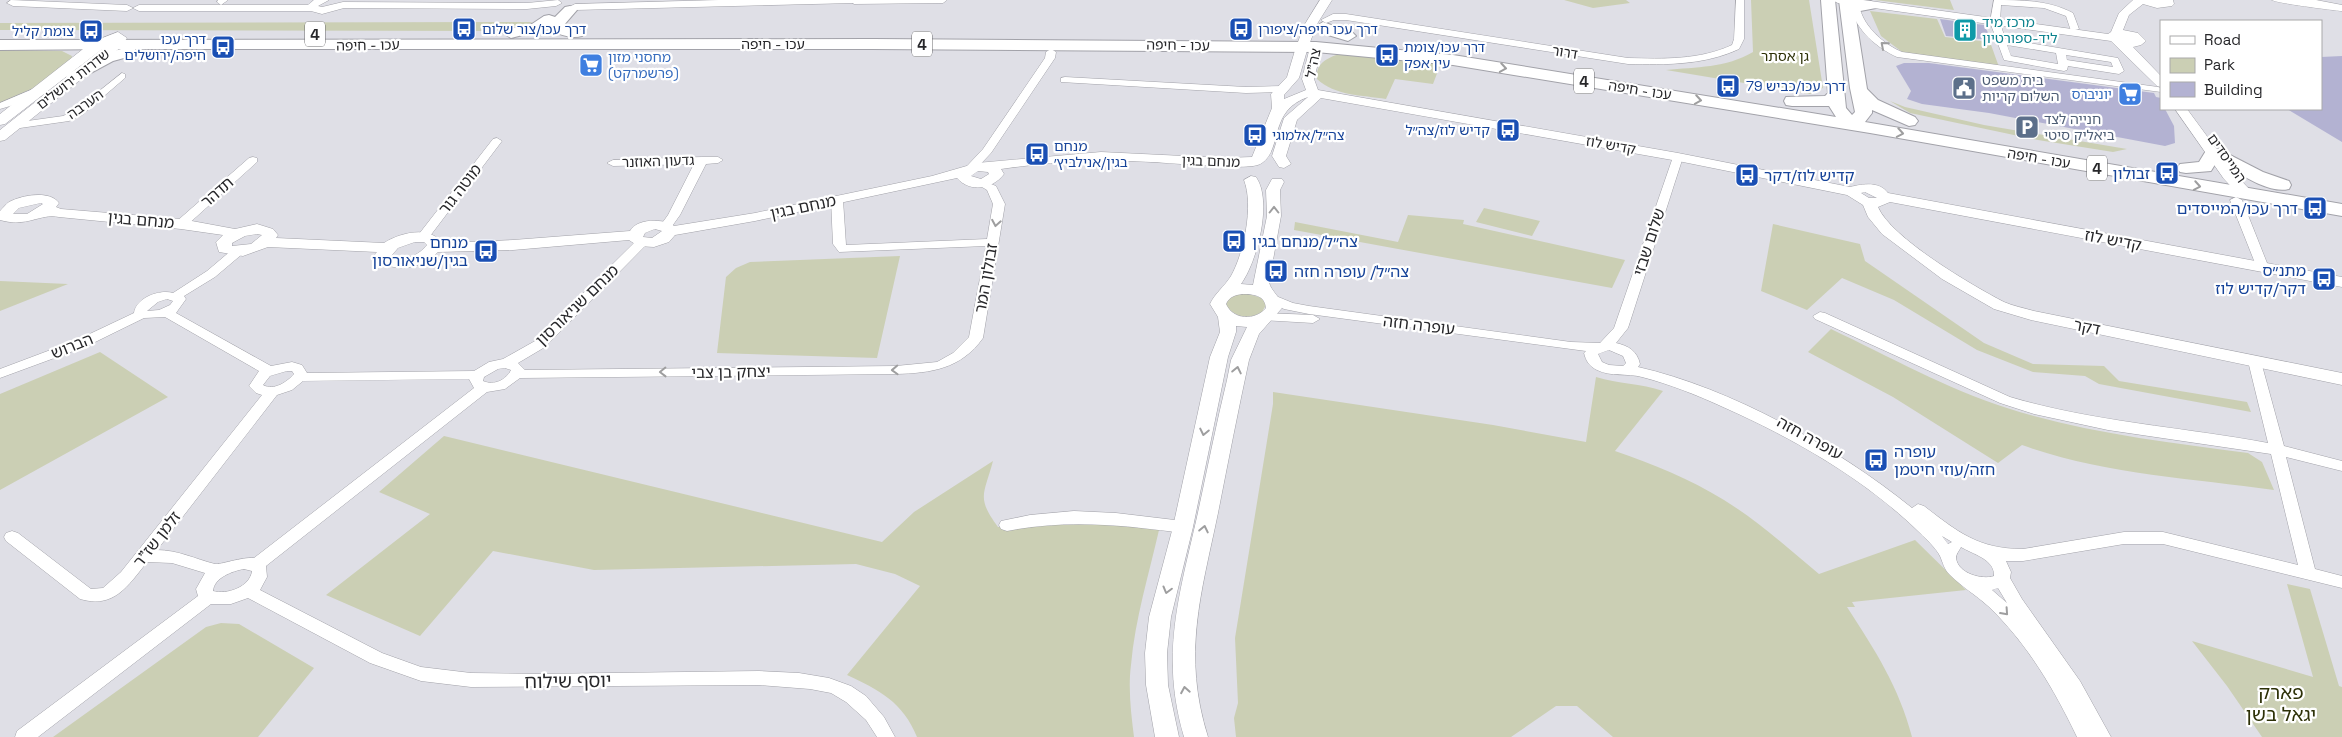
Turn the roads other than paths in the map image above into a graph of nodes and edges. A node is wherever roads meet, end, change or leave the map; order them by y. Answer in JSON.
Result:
{"nodes":[{"id":1,"x":61,"y":0,"type":"edge"},
{"id":2,"x":150,"y":0,"type":"edge"},
{"id":3,"x":323,"y":0,"type":"edge"},
{"id":4,"x":854,"y":0,"type":"edge"},
{"id":5,"x":943,"y":0,"type":"edge"},
{"id":6,"x":1740,"y":0,"type":"edge"},
{"id":7,"x":1828,"y":0,"type":"edge"},
{"id":8,"x":2167,"y":0,"type":"edge"},
{"id":9,"x":2278,"y":0,"type":"edge"},
{"id":10,"x":2291,"y":0,"type":"edge"},
{"id":11,"x":2296,"y":0,"type":"edge"},
{"id":12,"x":2318,"y":0,"type":"edge"},
{"id":13,"x":223,"y":1,"type":"edge"},
{"id":14,"x":2146,"y":1,"type":"edge"},
{"id":15,"x":8,"y":2,"type":"edge"},
{"id":16,"x":344,"y":2,"type":"edge"},
{"id":17,"x":1332,"y":3,"type":"edge"},
{"id":18,"x":1852,"y":3,"type":"edge"},
{"id":19,"x":135,"y":4,"type":"edge"},
{"id":20,"x":2342,"y":7,"type":"edge"},
{"id":21,"x":311,"y":8,"type":"junction"},
{"id":22,"x":561,"y":9,"type":"junction"},
{"id":23,"x":1346,"y":17,"type":"junction"},
{"id":24,"x":1995,"y":20,"type":"junction"},
{"id":25,"x":2074,"y":29,"type":"junction"},
{"id":26,"x":511,"y":33,"type":"junction"},
{"id":27,"x":577,"y":33,"type":"junction"},
{"id":28,"x":0,"y":36,"type":"edge"},
{"id":29,"x":2122,"y":37,"type":"junction"},
{"id":30,"x":540,"y":39,"type":"junction"},
{"id":31,"x":117,"y":41,"type":"junction"},
{"id":32,"x":2001,"y":41,"type":"junction"},
{"id":33,"x":1349,"y":43,"type":"junction"},
{"id":34,"x":0,"y":45,"type":"edge"},
{"id":35,"x":96,"y":45,"type":"junction"},
{"id":36,"x":58,"y":46,"type":"junction"},
{"id":37,"x":175,"y":46,"type":"junction"},
{"id":38,"x":1311,"y":46,"type":"junction"},
{"id":39,"x":1052,"y":52,"type":"dead end"},
{"id":40,"x":2061,"y":57,"type":"junction"},
{"id":41,"x":1919,"y":58,"type":"junction"},
{"id":42,"x":1903,"y":60,"type":"dead end"},
{"id":43,"x":2121,"y":64,"type":"dead end"},
{"id":44,"x":74,"y":70,"type":"junction"},
{"id":45,"x":2160,"y":71,"type":"edge"},
{"id":46,"x":122,"y":76,"type":"dead end"},
{"id":47,"x":1065,"y":80,"type":"dead end"},
{"id":48,"x":49,"y":82,"type":"junction"},
{"id":49,"x":1858,"y":88,"type":"junction"},
{"id":50,"x":2160,"y":88,"type":"edge"},
{"id":51,"x":1280,"y":94,"type":"junction"},
{"id":52,"x":1298,"y":96,"type":"junction"},
{"id":53,"x":1313,"y":97,"type":"junction"},
{"id":54,"x":1838,"y":102,"type":"junction"},
{"id":55,"x":0,"y":106,"type":"edge"},
{"id":56,"x":2182,"y":110,"type":"edge"},
{"id":57,"x":2192,"y":110,"type":"edge"},
{"id":58,"x":1277,"y":115,"type":"junction"},
{"id":59,"x":1858,"y":119,"type":"junction"},
{"id":60,"x":1908,"y":121,"type":"junction"},
{"id":61,"x":7,"y":123,"type":"edge"},
{"id":62,"x":0,"y":137,"type":"edge"},
{"id":63,"x":497,"y":141,"type":"dead end"},
{"id":64,"x":1678,"y":157,"type":"junction"},
{"id":65,"x":253,"y":160,"type":"dead end"},
{"id":66,"x":702,"y":160,"type":"junction"},
{"id":67,"x":718,"y":160,"type":"dead end"},
{"id":68,"x":1255,"y":161,"type":"junction"},
{"id":69,"x":613,"y":163,"type":"dead end"},
{"id":70,"x":1284,"y":164,"type":"junction"},
{"id":71,"x":980,"y":174,"type":"junction"},
{"id":72,"x":2233,"y":177,"type":"junction"},
{"id":73,"x":1248,"y":178,"type":"junction"},
{"id":74,"x":1277,"y":182,"type":"junction"},
{"id":75,"x":1854,"y":192,"type":"junction"},
{"id":76,"x":2342,"y":195,"type":"edge"},
{"id":77,"x":1885,"y":197,"type":"junction"},
{"id":78,"x":837,"y":200,"type":"junction"},
{"id":79,"x":1869,"y":202,"type":"junction"},
{"id":80,"x":4,"y":208,"type":"edge"},
{"id":81,"x":2342,"y":210,"type":"edge"},
{"id":82,"x":181,"y":224,"type":"junction"},
{"id":83,"x":668,"y":228,"type":"junction"},
{"id":84,"x":235,"y":235,"type":"junction"},
{"id":85,"x":639,"y":238,"type":"junction"},
{"id":86,"x":265,"y":242,"type":"junction"},
{"id":87,"x":428,"y":242,"type":"junction"},
{"id":88,"x":992,"y":242,"type":"junction"},
{"id":89,"x":387,"y":248,"type":"junction"},
{"id":90,"x":237,"y":252,"type":"junction"},
{"id":91,"x":2263,"y":268,"type":"junction"},
{"id":92,"x":2342,"y":282,"type":"edge"},
{"id":93,"x":1227,"y":293,"type":"junction"},
{"id":94,"x":1267,"y":295,"type":"junction"},
{"id":95,"x":176,"y":296,"type":"junction"},
{"id":96,"x":165,"y":312,"type":"junction"},
{"id":97,"x":142,"y":314,"type":"junction"},
{"id":98,"x":1226,"y":316,"type":"junction"},
{"id":99,"x":1820,"y":316,"type":"dead end"},
{"id":100,"x":1265,"y":318,"type":"junction"},
{"id":101,"x":1621,"y":328,"type":"junction"},
{"id":102,"x":1602,"y":346,"type":"junction"},
{"id":103,"x":1628,"y":359,"type":"junction"},
{"id":104,"x":2255,"y":361,"type":"junction"},
{"id":105,"x":508,"y":363,"type":"junction"},
{"id":106,"x":1595,"y":363,"type":"junction"},
{"id":107,"x":944,"y":365,"type":"joint"},
{"id":108,"x":270,"y":371,"type":"junction"},
{"id":109,"x":0,"y":374,"type":"edge"},
{"id":110,"x":517,"y":374,"type":"junction"},
{"id":111,"x":300,"y":377,"type":"junction"},
{"id":112,"x":2342,"y":380,"type":"edge"},
{"id":113,"x":481,"y":381,"type":"junction"},
{"id":114,"x":274,"y":391,"type":"junction"},
{"id":115,"x":2278,"y":450,"type":"junction"},
{"id":116,"x":2342,"y":466,"type":"edge"},
{"id":117,"x":1007,"y":525,"type":"dead end"},
{"id":118,"x":1183,"y":527,"type":"junction"},
{"id":119,"x":12,"y":537,"type":"dead end"},
{"id":120,"x":1978,"y":549,"type":"junction"},
{"id":121,"x":2041,"y":553,"type":"junction"},
{"id":122,"x":1947,"y":554,"type":"junction"},
{"id":123,"x":142,"y":557,"type":"junction"},
{"id":124,"x":256,"y":565,"type":"junction"},
{"id":125,"x":218,"y":572,"type":"junction"},
{"id":126,"x":2308,"y":573,"type":"junction"},
{"id":127,"x":2003,"y":576,"type":"junction"},
{"id":128,"x":1968,"y":580,"type":"junction"},
{"id":129,"x":2342,"y":582,"type":"edge"},
{"id":130,"x":246,"y":590,"type":"junction"},
{"id":131,"x":208,"y":597,"type":"junction"},
{"id":132,"x":1157,"y":685,"type":"junction"},
{"id":133,"x":24,"y":737,"type":"edge"},
{"id":134,"x":886,"y":737,"type":"edge"},
{"id":135,"x":1155,"y":737,"type":"edge"},
{"id":136,"x":1167,"y":737,"type":"edge"},
{"id":137,"x":1196,"y":737,"type":"edge"},
{"id":138,"x":2086,"y":737,"type":"edge"},
{"id":139,"x":2102,"y":737,"type":"edge"}],
"edges":[{"from":1,"to":19,"type":"street"},
{"from":2,"to":13,"type":"street"},
{"from":2,"to":19,"type":"street"},
{"from":3,"to":13,"type":"street"},
{"from":3,"to":21,"type":"street"},
{"from":4,"to":5,"type":"street"},
{"from":4,"to":22,"type":"street"},
{"from":6,"to":23,"type":"street","name":"דרור"},
{"from":7,"to":54,"type":"highway"},
{"from":8,"to":14,"type":"street"},
{"from":9,"to":10,"type":"street"},
{"from":11,"to":20,"type":"street"},
{"from":12,"to":20,"type":"street"},
{"from":14,"to":29,"type":"street"},
{"from":15,"to":19,"type":"street"},
{"from":16,"to":21,"type":"street"},
{"from":16,"to":22,"type":"street"},
{"from":17,"to":23,"type":"street","name":"דרור"},
{"from":17,"to":38,"type":"main road"},
{"from":17,"to":38,"type":"main road"},
{"from":18,"to":24,"type":"street"},
{"from":41,"to":18,"type":"street","one_way":true},
{"from":18,"to":49,"type":"highway"},
{"from":19,"to":21,"type":"street"},
{"from":22,"to":26,"type":"highway"},
{"from":22,"to":27,"type":"highway"},
{"from":22,"to":30,"type":"highway"},
{"from":23,"to":38,"type":"street","name":"דרור"},
{"from":24,"to":25,"type":"street"},
{"from":24,"to":25,"type":"street"},
{"from":24,"to":29,"type":"street"},
{"from":24,"to":32,"type":"street"},
{"from":25,"to":29,"type":"street"},
{"from":26,"to":30,"type":"highway","name":"עכו - חיפה","number":"4"},
{"from":26,"to":31,"type":"highway","name":"עכו - חיפה","number":"4"},
{"from":27,"to":30,"type":"highway","name":"עכו - חיפה","number":"4"},
{"from":27,"to":38,"type":"highway","name":"עכו - חיפה","number":"4"},
{"from":28,"to":31,"type":"highway","name":"עכו - חיפה","number":"4"},
{"from":29,"to":45,"type":"street"},
{"from":29,"to":50,"type":"street"},
{"from":30,"to":37,"type":"highway","name":"עכו - חיפה","number":"4"},
{"from":30,"to":38,"type":"highway","name":"עכו - חיפה","number":"4"},
{"from":31,"to":35,"type":"highway","name":"עכו - חיפה","number":"4"},
{"from":31,"to":37,"type":"highway","name":"עכו - חיפה","number":"4"},
{"from":31,"to":44,"type":"main road","name":"שדרות ירושלים"},
{"from":32,"to":40,"type":"street"},
{"from":32,"to":40,"type":"street"},
{"from":33,"to":38,"type":"highway","name":"עכו - חיפה","number":"4"},
{"from":33,"to":54,"type":"highway","name":"עכו - חיפה","number":"4"},
{"from":33,"to":59,"type":"highway","name":"עכו - חיפה","number":"4","one_way":true},
{"from":34,"to":36,"type":"highway","name":"עכו - חיפה","number":"4"},
{"from":35,"to":36,"type":"highway","name":"עכו - חיפה","number":"4"},
{"from":35,"to":44,"type":"main road","name":"שדרות ירושלים"},
{"from":36,"to":44,"type":"highway"},
{"from":37,"to":44,"type":"highway"},
{"from":38,"to":51,"type":"street","name":"צה\"ל"},
{"from":38,"to":52,"type":"street"},
{"from":38,"to":53,"type":"street","name":"צה\"ל"},
{"from":39,"to":71,"type":"street"},
{"from":40,"to":43,"type":"street"},
{"from":41,"to":42,"type":"street"},
{"from":41,"to":50,"type":"street"},
{"from":44,"to":48,"type":"main road","name":"שדרות ירושלים"},
{"from":44,"to":61,"type":"main road","name":"שדרות ירושלים"},
{"from":46,"to":61,"type":"street","name":"הערבה"},
{"from":47,"to":51,"type":"street"},
{"from":48,"to":55,"type":"street"},
{"from":48,"to":61,"type":"main road","name":"שדרות ירושלים"},
{"from":49,"to":59,"type":"highway"},
{"from":49,"to":60,"type":"highway"},
{"from":51,"to":58,"type":"street"},
{"from":52,"to":53,"type":"street","name":"קדיש לוז"},
{"from":52,"to":58,"type":"street"},
{"from":53,"to":64,"type":"street","name":"קדיש לוז"},
{"from":53,"to":70,"type":"street","name":"צה\"ל"},
{"from":54,"to":59,"type":"highway"},
{"from":56,"to":72,"type":"street","name":"המייסדים"},
{"from":57,"to":72,"type":"street","name":"המייסדים"},
{"from":58,"to":68,"type":"street"},
{"from":59,"to":60,"type":"highway","name":"עכו - חיפה","number":"4"},
{"from":59,"to":72,"type":"highway","name":"עכו - חיפה","number":"4","one_way":true},
{"from":60,"to":72,"type":"highway","name":"עכו - חיפה","number":"4"},
{"from":61,"to":62,"type":"main road","name":"שדרות ירושלים"},
{"from":63,"to":87,"type":"street","name":"מוטה גור"},
{"from":64,"to":75,"type":"street","name":"קדיש לוז"},
{"from":64,"to":101,"type":"street","name":"שלום שבזי"},
{"from":65,"to":82,"type":"street","name":"תדהר"},
{"from":66,"to":67,"type":"street","name":"גדעון האוזנר"},
{"from":66,"to":69,"type":"street","name":"גדעון האוזנר"},
{"from":66,"to":83,"type":"street","name":"גדעון האוזנר"},
{"from":68,"to":70,"type":"street","name":"מנחם בגין"},
{"from":68,"to":71,"type":"street","name":"מנחם בגין"},
{"from":68,"to":73,"type":"street"},
{"from":70,"to":74,"type":"street"},
{"from":71,"to":73,"type":"street","name":"מנחם בגין"},
{"from":71,"to":78,"type":"street","name":"מנחם בגין"},
{"from":71,"to":88,"type":"street","name":"זבולון המר","one_way":true},
{"from":72,"to":76,"type":"highway"},
{"from":72,"to":81,"type":"highway","name":"עכו - חיפה","number":"4"},
{"from":72,"to":91,"type":"street"},
{"from":73,"to":74,"type":"street","name":"מנחם בגין"},
{"from":73,"to":93,"type":"street"},
{"from":94,"to":74,"type":"street","one_way":true},
{"from":75,"to":77,"type":"street","name":"קדיש לוז"},
{"from":75,"to":79,"type":"street"},
{"from":77,"to":79,"type":"street"},
{"from":77,"to":91,"type":"street","name":"קדיש לוז"},
{"from":78,"to":83,"type":"street","name":"מנחם בגין"},
{"from":78,"to":88,"type":"street"},
{"from":79,"to":104,"type":"street","name":"דקר"},
{"from":80,"to":82,"type":"street","name":"מנחם בגין"},
{"from":82,"to":84,"type":"street","name":"מנחם בגין"},
{"from":83,"to":85,"type":"street","name":"מנחם בגין"},
{"from":84,"to":86,"type":"street"},
{"from":84,"to":90,"type":"street"},
{"from":85,"to":87,"type":"street"},
{"from":85,"to":105,"type":"street","name":"מנחם שניאורסון"},
{"from":86,"to":89,"type":"street"},
{"from":86,"to":90,"type":"street"},
{"from":87,"to":89,"type":"street"},
{"from":87,"to":89,"type":"street"},
{"from":88,"to":107,"type":"street","name":"זבולון המר"},
{"from":90,"to":95,"type":"street"},
{"from":91,"to":92,"type":"street","name":"קדיש לוז"},
{"from":93,"to":94,"type":"street"},
{"from":93,"to":98,"type":"street"},
{"from":94,"to":100,"type":"street"},
{"from":94,"to":102,"type":"street","name":"עופרה חזה"},
{"from":95,"to":96,"type":"street"},
{"from":95,"to":97,"type":"street"},
{"from":96,"to":97,"type":"street"},
{"from":96,"to":108,"type":"street"},
{"from":97,"to":109,"type":"street","name":"הברוש"},
{"from":98,"to":100,"type":"street"},
{"from":98,"to":118,"type":"street","one_way":true},
{"from":99,"to":115,"type":"street"},
{"from":100,"to":106,"type":"street","name":"עופרה חזה"},
{"from":137,"to":100,"type":"street","one_way":true},
{"from":101,"to":102,"type":"street","name":"שלום שבזי"},
{"from":101,"to":103,"type":"street"},
{"from":102,"to":103,"type":"street","name":"עופרה חזה"},
{"from":102,"to":106,"type":"street"},
{"from":103,"to":106,"type":"street","name":"עופרה חזה"},
{"from":103,"to":120,"type":"street","name":"עופרה חזה"},
{"from":103,"to":122,"type":"street","name":"עופרה חזה"},
{"from":104,"to":112,"type":"street","name":"דקר"},
{"from":104,"to":115,"type":"street"},
{"from":105,"to":110,"type":"street"},
{"from":105,"to":113,"type":"street","name":"מנחם שניאורסון"},
{"from":107,"to":110,"type":"street","name":"יצחק בן צבי","one_way":true},
{"from":108,"to":111,"type":"street"},
{"from":108,"to":114,"type":"street"},
{"from":110,"to":113,"type":"street"},
{"from":111,"to":113,"type":"street"},
{"from":111,"to":114,"type":"street"},
{"from":113,"to":124,"type":"street"},
{"from":114,"to":123,"type":"street","name":"זלמן שז\"ר"},
{"from":115,"to":116,"type":"street"},
{"from":115,"to":126,"type":"street"},
{"from":117,"to":118,"type":"street"},
{"from":118,"to":132,"type":"street","one_way":true},
{"from":119,"to":123,"type":"street","name":"זלמן שז\"ר"},
{"from":120,"to":121,"type":"street"},
{"from":120,"to":122,"type":"street"},
{"from":120,"to":127,"type":"street"},
{"from":121,"to":126,"type":"street"},
{"from":121,"to":127,"type":"street"},
{"from":122,"to":128,"type":"street","name":"עופרה חזה"},
{"from":123,"to":125,"type":"street"},
{"from":124,"to":125,"type":"street"},
{"from":124,"to":130,"type":"street"},
{"from":125,"to":131,"type":"street"},
{"from":126,"to":129,"type":"street"},
{"from":127,"to":128,"type":"street"},
{"from":127,"to":139,"type":"street"},
{"from":128,"to":138,"type":"street","one_way":true},
{"from":130,"to":131,"type":"street"},
{"from":130,"to":134,"type":"street","name":"יוסף שילוח"},
{"from":131,"to":133,"type":"street"},
{"from":132,"to":135,"type":"street"},
{"from":132,"to":136,"type":"street"}]}
